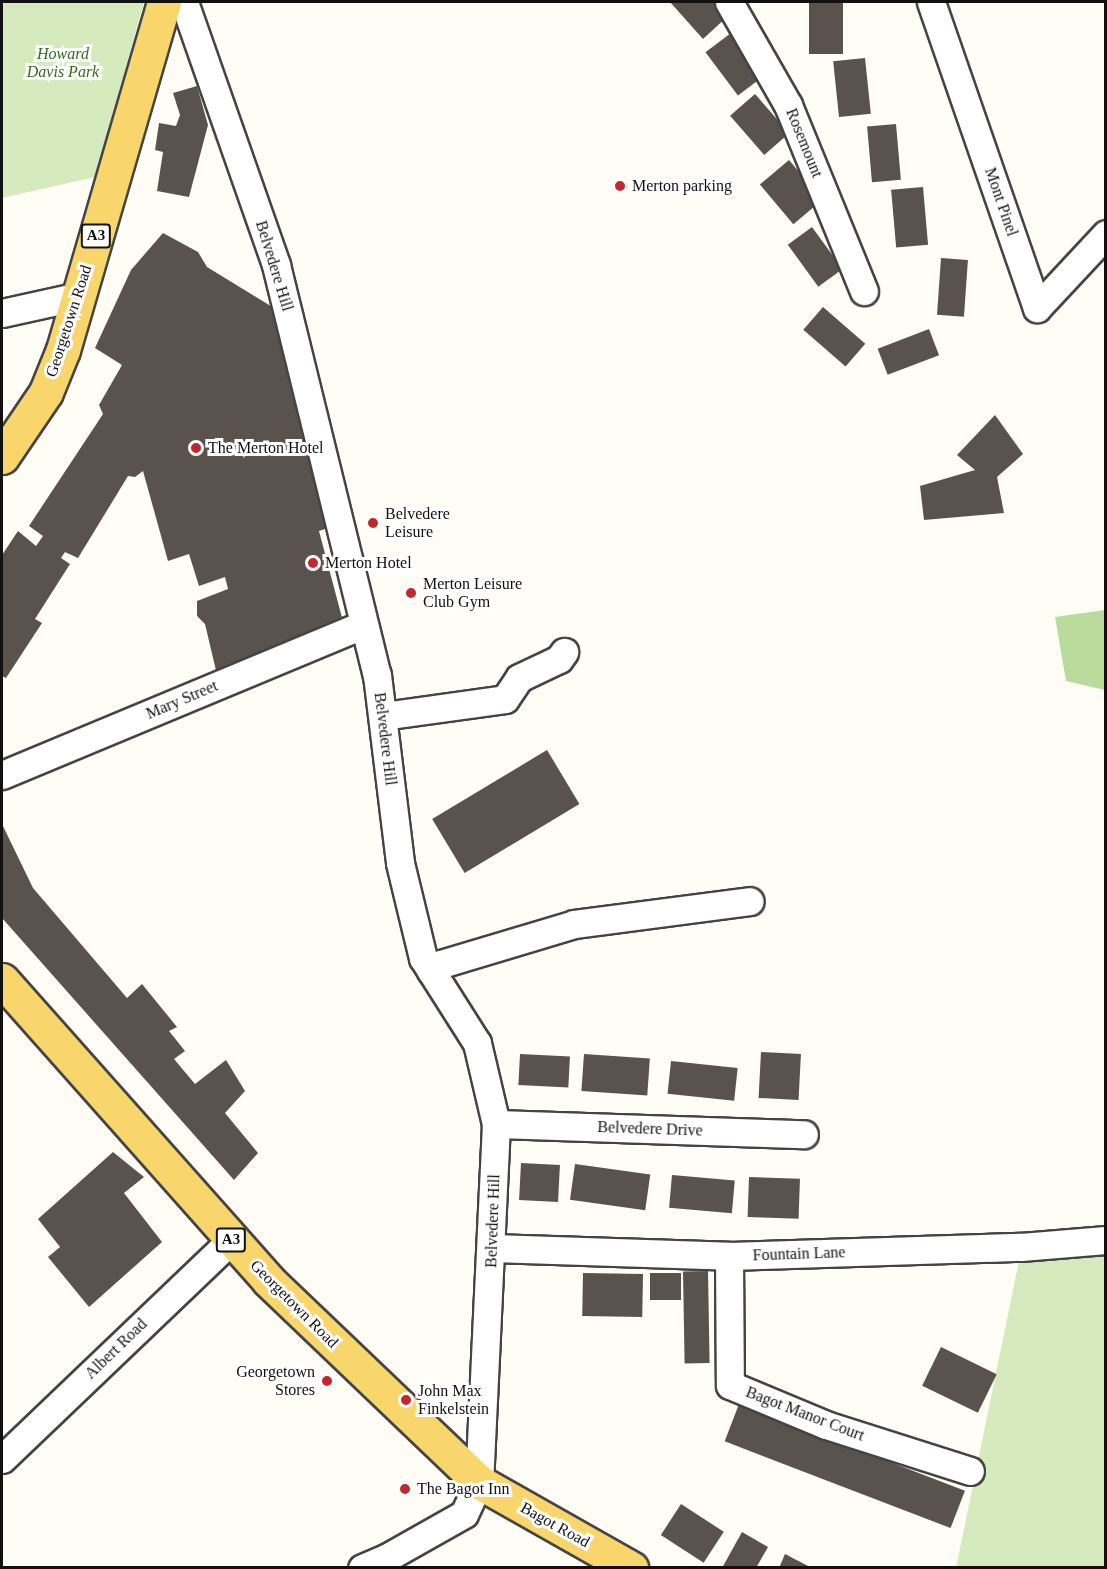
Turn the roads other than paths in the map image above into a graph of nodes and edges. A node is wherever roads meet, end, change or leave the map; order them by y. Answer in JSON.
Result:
{"nodes":[{"id":1,"x":164,"y":2,"type":"edge"},
{"id":2,"x":184,"y":2,"type":"edge"},
{"id":3,"x":729,"y":2,"type":"edge"},
{"id":4,"x":931,"y":2,"type":"edge"},
{"id":5,"x":1106,"y":234,"type":"edge"},
{"id":6,"x":864,"y":291,"type":"dead end"},
{"id":7,"x":78,"y":296,"type":"junction"},
{"id":8,"x":2,"y":313,"type":"edge"},
{"id":9,"x":2,"y":457,"type":"edge"},
{"id":10,"x":363,"y":625,"type":"junction"},
{"id":11,"x":564,"y":651,"type":"dead end"},
{"id":12,"x":383,"y":716,"type":"junction"},
{"id":13,"x":2,"y":775,"type":"edge"},
{"id":14,"x":750,"y":901,"type":"dead end"},
{"id":15,"x":431,"y":971,"type":"junction"},
{"id":16,"x":2,"y":980,"type":"edge"},
{"id":17,"x":496,"y":1124,"type":"junction"},
{"id":18,"x":804,"y":1134,"type":"dead end"},
{"id":19,"x":231,"y":1240,"type":"junction"},
{"id":20,"x":1106,"y":1240,"type":"edge"},
{"id":21,"x":492,"y":1248,"type":"junction"},
{"id":22,"x":729,"y":1256,"type":"junction"},
{"id":23,"x":2,"y":1459,"type":"edge"},
{"id":24,"x":970,"y":1471,"type":"dead end"},
{"id":25,"x":479,"y":1482,"type":"junction"},
{"id":26,"x":387,"y":1563,"type":"edge"},
{"id":27,"x":362,"y":1568,"type":"edge"},
{"id":28,"x":631,"y":1568,"type":"edge"}],
"edges":[{"from":1,"to":7,"type":"main road","name":"Georgetown Road","number":"A3"},
{"from":2,"to":10,"type":"street","name":"Belvedere Hill"},
{"from":3,"to":6,"type":"street","name":"Rosemount"},
{"from":4,"to":5,"type":"street","name":"Mont Pinel"},
{"from":7,"to":8,"type":"street"},
{"from":7,"to":9,"type":"main road","name":"Georgetown Road","number":"A3"},
{"from":10,"to":12,"type":"street","name":"Belvedere Hill"},
{"from":10,"to":13,"type":"street","name":"Mary Street"},
{"from":11,"to":12,"type":"street"},
{"from":12,"to":15,"type":"street","name":"Belvedere Hill"},
{"from":14,"to":15,"type":"street"},
{"from":15,"to":17,"type":"street","name":"Belvedere Hill"},
{"from":16,"to":19,"type":"main road","name":"Georgetown Road","number":"A3"},
{"from":17,"to":18,"type":"street","name":"Belvedere Drive"},
{"from":17,"to":21,"type":"street","name":"Belvedere Hill"},
{"from":19,"to":23,"type":"street","name":"Albert Road"},
{"from":19,"to":25,"type":"main road","name":"Georgetown Road","number":"A3"},
{"from":20,"to":22,"type":"street","name":"Fountain Lane"},
{"from":21,"to":22,"type":"street","name":"Fountain Lane"},
{"from":21,"to":25,"type":"street","name":"Belvedere Hill"},
{"from":22,"to":24,"type":"street","name":"Bagot Manor Court"},
{"from":25,"to":26,"type":"street"},
{"from":25,"to":28,"type":"main road","name":"Bagot Road","number":"A3"},
{"from":26,"to":27,"type":"street"}]}
